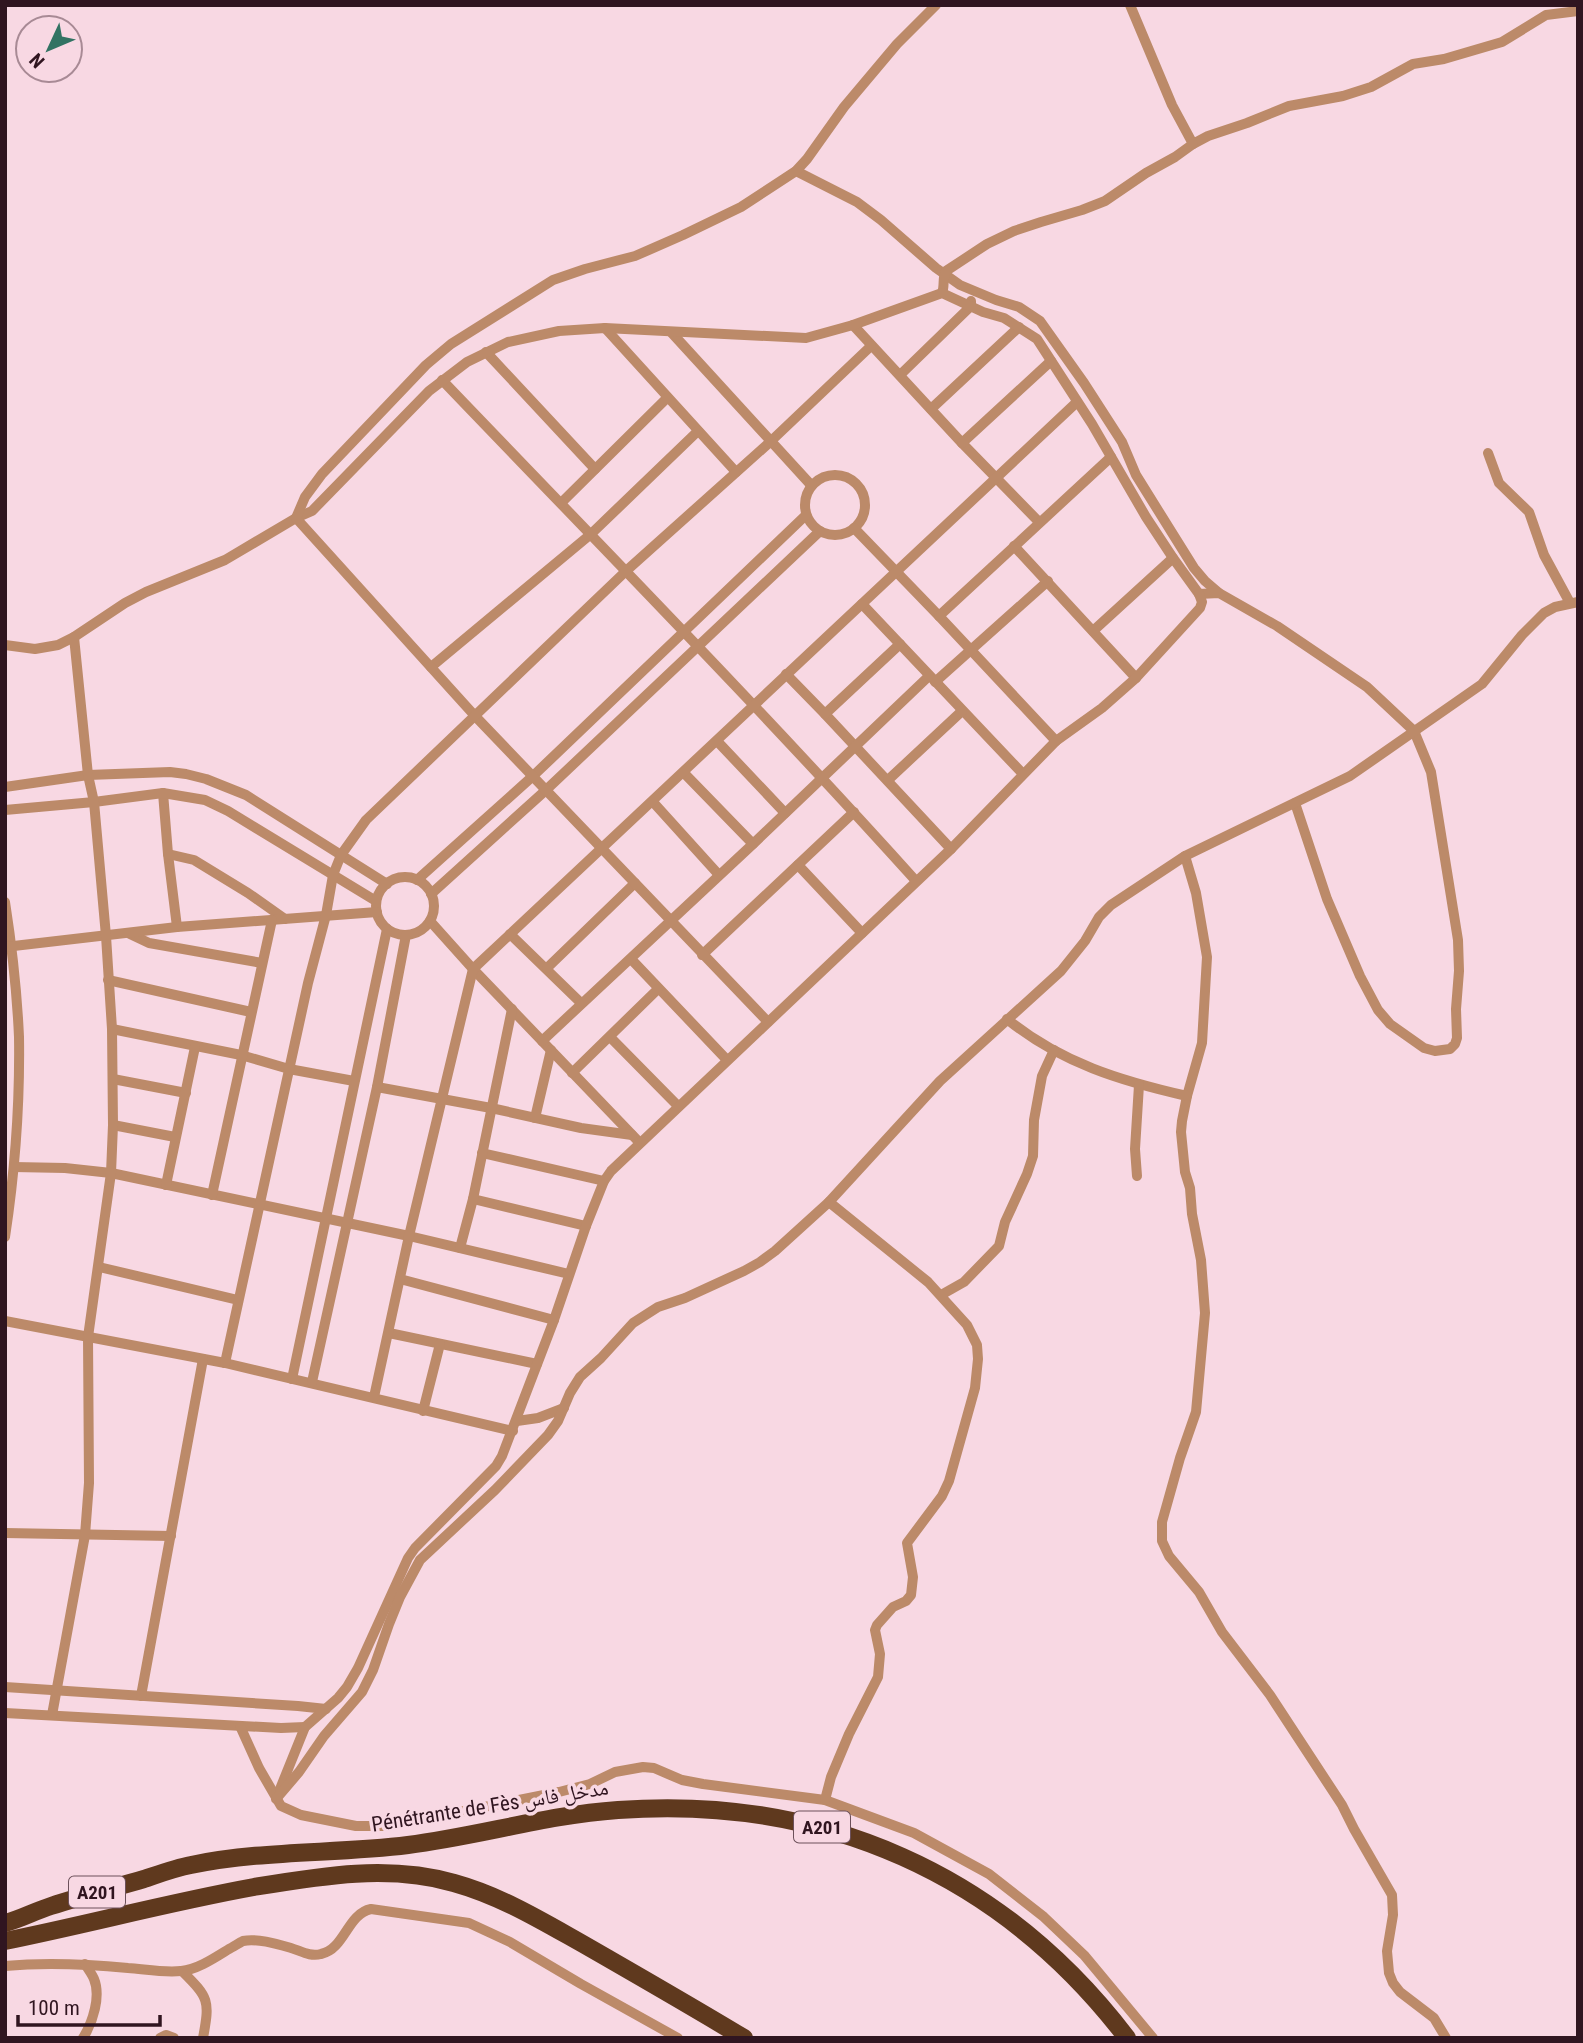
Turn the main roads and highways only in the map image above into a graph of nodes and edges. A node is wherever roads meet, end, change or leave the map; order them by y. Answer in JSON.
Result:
{"nodes":[{"id":1,"x":5,"y":1923,"type":"edge"},
{"id":2,"x":5,"y":1941,"type":"edge"},
{"id":3,"x":744,"y":2038,"type":"edge"},
{"id":4,"x":1127,"y":2038,"type":"edge"}],
"edges":[{"from":1,"to":4,"type":"highway","name":"Pénétrante de Fès مدخل فاس","number":"A201"},
{"from":2,"to":3,"type":"highway","number":"A201"}]}
